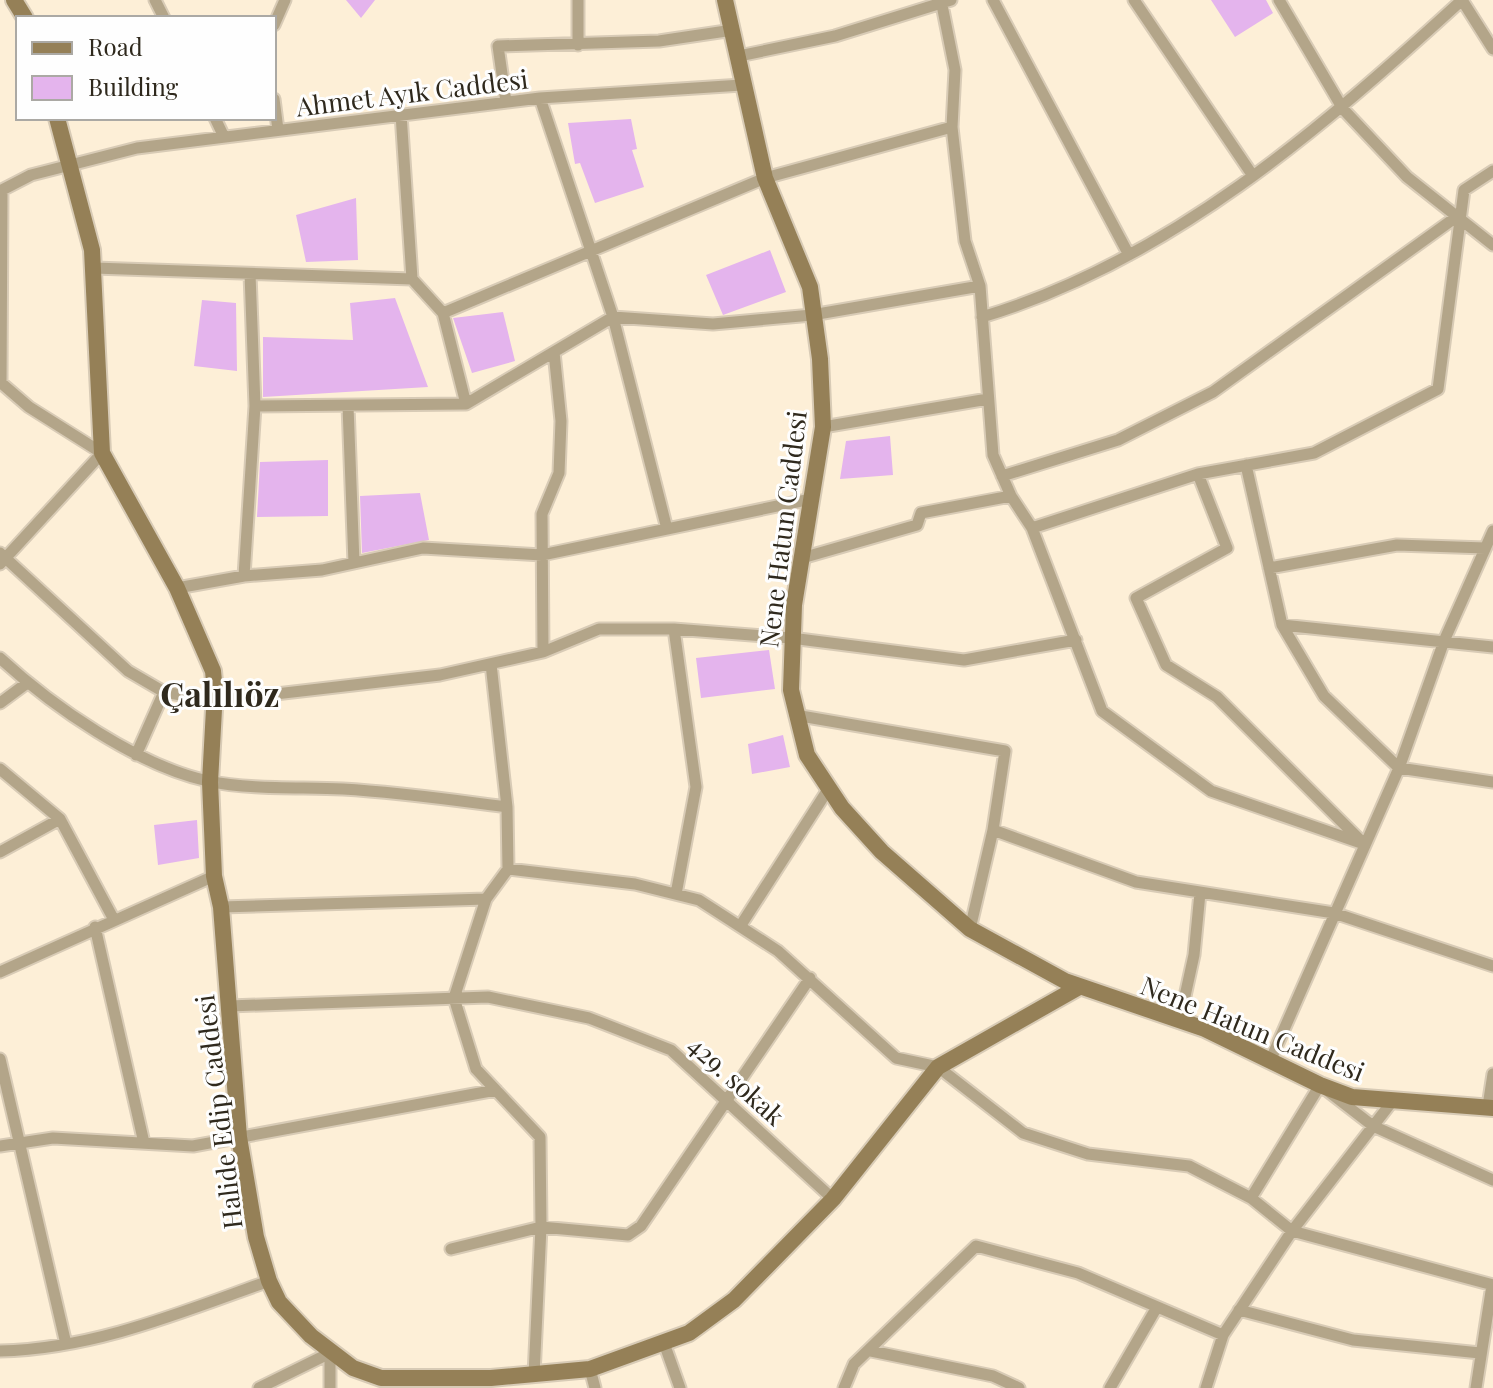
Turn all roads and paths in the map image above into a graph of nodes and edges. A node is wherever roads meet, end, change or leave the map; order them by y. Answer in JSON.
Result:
{"nodes":[{"id":1,"x":285,"y":0,"type":"edge"},
{"id":2,"x":578,"y":0,"type":"edge"},
{"id":3,"x":725,"y":0,"type":"edge"},
{"id":4,"x":993,"y":0,"type":"edge"},
{"id":5,"x":1134,"y":0,"type":"edge"},
{"id":6,"x":1279,"y":0,"type":"edge"},
{"id":7,"x":1462,"y":0,"type":"edge"},
{"id":8,"x":945,"y":2,"type":"edge"},
{"id":9,"x":276,"y":20,"type":"edge"},
{"id":10,"x":733,"y":30,"type":"junction"},
{"id":11,"x":578,"y":45,"type":"junction"},
{"id":12,"x":1493,"y":49,"type":"edge"},
{"id":13,"x":739,"y":56,"type":"junction"},
{"id":14,"x":742,"y":85,"type":"junction"},
{"id":15,"x":540,"y":98,"type":"junction"},
{"id":16,"x":506,"y":102,"type":"junction"},
{"id":17,"x":1343,"y":109,"type":"junction"},
{"id":18,"x":276,"y":114,"type":"edge"},
{"id":19,"x":401,"y":114,"type":"junction"},
{"id":20,"x":57,"y":120,"type":"edge"},
{"id":21,"x":216,"y":120,"type":"edge"},
{"id":22,"x":952,"y":127,"type":"junction"},
{"id":23,"x":278,"y":130,"type":"junction"},
{"id":24,"x":224,"y":137,"type":"junction"},
{"id":25,"x":67,"y":164,"type":"junction"},
{"id":26,"x":1493,"y":171,"type":"edge"},
{"id":27,"x":1253,"y":176,"type":"junction"},
{"id":28,"x":765,"y":178,"type":"junction"},
{"id":29,"x":1,"y":191,"type":"edge"},
{"id":30,"x":1459,"y":215,"type":"junction"},
{"id":31,"x":1493,"y":245,"type":"edge"},
{"id":32,"x":593,"y":252,"type":"junction"},
{"id":33,"x":1129,"y":255,"type":"junction"},
{"id":34,"x":94,"y":268,"type":"junction"},
{"id":35,"x":250,"y":274,"type":"junction"},
{"id":36,"x":412,"y":279,"type":"junction"},
{"id":37,"x":980,"y":286,"type":"junction"},
{"id":38,"x":443,"y":313,"type":"junction"},
{"id":39,"x":812,"y":315,"type":"junction"},
{"id":40,"x":613,"y":317,"type":"junction"},
{"id":41,"x":982,"y":317,"type":"junction"},
{"id":42,"x":554,"y":352,"type":"junction"},
{"id":43,"x":1,"y":382,"type":"edge"},
{"id":44,"x":988,"y":399,"type":"junction"},
{"id":45,"x":466,"y":404,"type":"junction"},
{"id":46,"x":255,"y":406,"type":"junction"},
{"id":47,"x":348,"y":406,"type":"junction"},
{"id":48,"x":823,"y":427,"type":"junction"},
{"id":49,"x":102,"y":453,"type":"junction"},
{"id":50,"x":1246,"y":465,"type":"junction"},
{"id":51,"x":1198,"y":474,"type":"junction"},
{"id":52,"x":1002,"y":476,"type":"junction"},
{"id":53,"x":1011,"y":496,"type":"junction"},
{"id":54,"x":811,"y":499,"type":"junction"},
{"id":55,"x":1032,"y":528,"type":"junction"},
{"id":56,"x":667,"y":529,"type":"junction"},
{"id":57,"x":1493,"y":531,"type":"edge"},
{"id":58,"x":1485,"y":548,"type":"junction"},
{"id":59,"x":542,"y":555,"type":"junction"},
{"id":60,"x":802,"y":558,"type":"junction"},
{"id":61,"x":2,"y":559,"type":"edge"},
{"id":62,"x":354,"y":563,"type":"junction"},
{"id":63,"x":1269,"y":568,"type":"junction"},
{"id":64,"x":244,"y":576,"type":"junction"},
{"id":65,"x":177,"y":588,"type":"junction"},
{"id":66,"x":1282,"y":625,"type":"junction"},
{"id":67,"x":674,"y":629,"type":"junction"},
{"id":68,"x":791,"y":638,"type":"junction"},
{"id":69,"x":1076,"y":640,"type":"junction"},
{"id":70,"x":1444,"y":641,"type":"junction"},
{"id":71,"x":1493,"y":647,"type":"edge"},
{"id":72,"x":543,"y":652,"type":"junction"},
{"id":73,"x":0,"y":658,"type":"edge"},
{"id":74,"x":491,"y":664,"type":"junction"},
{"id":75,"x":27,"y":683,"type":"junction"},
{"id":76,"x":164,"y":692,"type":"junction"},
{"id":77,"x":215,"y":701,"type":"junction"},
{"id":78,"x":0,"y":703,"type":"edge"},
{"id":79,"x":795,"y":715,"type":"junction"},
{"id":80,"x":136,"y":755,"type":"junction"},
{"id":81,"x":1399,"y":768,"type":"junction"},
{"id":82,"x":0,"y":769,"type":"edge"},
{"id":83,"x":210,"y":782,"type":"junction"},
{"id":84,"x":1493,"y":782,"type":"edge"},
{"id":85,"x":829,"y":788,"type":"junction"},
{"id":86,"x":507,"y":807,"type":"junction"},
{"id":87,"x":60,"y":819,"type":"junction"},
{"id":88,"x":993,"y":830,"type":"junction"},
{"id":89,"x":1364,"y":844,"type":"junction"},
{"id":90,"x":0,"y":852,"type":"edge"},
{"id":91,"x":508,"y":869,"type":"junction"},
{"id":92,"x":214,"y":876,"type":"junction"},
{"id":93,"x":1200,"y":893,"type":"junction"},
{"id":94,"x":676,"y":894,"type":"junction"},
{"id":95,"x":486,"y":899,"type":"junction"},
{"id":96,"x":221,"y":907,"type":"junction"},
{"id":97,"x":1334,"y":913,"type":"junction"},
{"id":98,"x":113,"y":918,"type":"junction"},
{"id":99,"x":741,"y":925,"type":"junction"},
{"id":100,"x":95,"y":927,"type":"junction"},
{"id":101,"x":970,"y":929,"type":"junction"},
{"id":102,"x":1493,"y":966,"type":"edge"},
{"id":103,"x":0,"y":972,"type":"edge"},
{"id":104,"x":810,"y":978,"type":"junction"},
{"id":105,"x":1079,"y":987,"type":"junction"},
{"id":106,"x":454,"y":998,"type":"junction"},
{"id":107,"x":229,"y":1006,"type":"junction"},
{"id":108,"x":1180,"y":1019,"type":"junction"},
{"id":109,"x":0,"y":1059,"type":"edge"},
{"id":110,"x":1271,"y":1059,"type":"junction"},
{"id":111,"x":938,"y":1067,"type":"junction"},
{"id":112,"x":1493,"y":1074,"type":"edge"},
{"id":113,"x":1320,"y":1085,"type":"junction"},
{"id":114,"x":496,"y":1090,"type":"junction"},
{"id":115,"x":727,"y":1098,"type":"junction"},
{"id":116,"x":1391,"y":1103,"type":"junction"},
{"id":117,"x":1490,"y":1107,"type":"edge"},
{"id":118,"x":1373,"y":1126,"type":"junction"},
{"id":119,"x":239,"y":1137,"type":"junction"},
{"id":120,"x":144,"y":1143,"type":"junction"},
{"id":121,"x":18,"y":1144,"type":"junction"},
{"id":122,"x":0,"y":1146,"type":"edge"},
{"id":123,"x":1493,"y":1180,"type":"edge"},
{"id":124,"x":1251,"y":1198,"type":"junction"},
{"id":125,"x":833,"y":1199,"type":"junction"},
{"id":126,"x":541,"y":1227,"type":"junction"},
{"id":127,"x":1292,"y":1231,"type":"junction"},
{"id":128,"x":451,"y":1249,"type":"dead end"},
{"id":129,"x":269,"y":1281,"type":"junction"},
{"id":130,"x":1492,"y":1285,"type":"edge"},
{"id":131,"x":1157,"y":1307,"type":"junction"},
{"id":132,"x":1239,"y":1310,"type":"junction"},
{"id":133,"x":1223,"y":1335,"type":"junction"},
{"id":134,"x":664,"y":1343,"type":"junction"},
{"id":135,"x":66,"y":1344,"type":"junction"},
{"id":136,"x":0,"y":1351,"type":"edge"},
{"id":137,"x":871,"y":1351,"type":"junction"},
{"id":138,"x":330,"y":1353,"type":"junction"},
{"id":139,"x":1480,"y":1353,"type":"junction"},
{"id":140,"x":590,"y":1369,"type":"junction"},
{"id":141,"x":534,"y":1375,"type":"junction"},
{"id":142,"x":993,"y":1376,"type":"junction"},
{"id":143,"x":492,"y":1383,"type":"edge"},
{"id":144,"x":259,"y":1388,"type":"edge"},
{"id":145,"x":330,"y":1388,"type":"edge"},
{"id":146,"x":595,"y":1388,"type":"edge"},
{"id":147,"x":680,"y":1388,"type":"edge"},
{"id":148,"x":844,"y":1388,"type":"edge"},
{"id":149,"x":982,"y":1388,"type":"edge"},
{"id":150,"x":1019,"y":1388,"type":"edge"},
{"id":151,"x":1110,"y":1388,"type":"edge"},
{"id":152,"x":1206,"y":1388,"type":"edge"},
{"id":153,"x":1476,"y":1388,"type":"edge"}],
"edges":[{"from":1,"to":9,"type":"street"},
{"from":2,"to":11,"type":"street"},
{"from":3,"to":10,"type":"street","name":"Nene Hatun Caddesi"},
{"from":4,"to":33,"type":"street"},
{"from":5,"to":27,"type":"street"},
{"from":6,"to":17,"type":"street"},
{"from":7,"to":12,"type":"street"},
{"from":7,"to":17,"type":"street"},
{"from":8,"to":13,"type":"street"},
{"from":8,"to":22,"type":"street"},
{"from":10,"to":11,"type":"street"},
{"from":10,"to":13,"type":"street","name":"Nene Hatun Caddesi"},
{"from":11,"to":16,"type":"street"},
{"from":13,"to":14,"type":"street","name":"Nene Hatun Caddesi"},
{"from":14,"to":15,"type":"street","name":"Ahmet Ayık Caddesi"},
{"from":14,"to":28,"type":"street","name":"Nene Hatun Caddesi"},
{"from":15,"to":16,"type":"street","name":"Ahmet Ayık Caddesi"},
{"from":15,"to":32,"type":"street"},
{"from":16,"to":19,"type":"street","name":"Ahmet Ayık Caddesi"},
{"from":17,"to":27,"type":"street"},
{"from":17,"to":30,"type":"street"},
{"from":18,"to":23,"type":"street"},
{"from":19,"to":23,"type":"street","name":"Ahmet Ayık Caddesi"},
{"from":19,"to":36,"type":"street"},
{"from":20,"to":25,"type":"street","name":"Halide Edip Caddesi"},
{"from":21,"to":24,"type":"street"},
{"from":22,"to":28,"type":"street"},
{"from":22,"to":37,"type":"street"},
{"from":23,"to":24,"type":"street","name":"Ahmet Ayık Caddesi"},
{"from":24,"to":25,"type":"street","name":"Ahmet Ayık Caddesi"},
{"from":25,"to":29,"type":"street","name":"Ahmet Ayık Caddesi"},
{"from":25,"to":34,"type":"street","name":"Halide Edip Caddesi"},
{"from":26,"to":30,"type":"street"},
{"from":27,"to":33,"type":"street"},
{"from":28,"to":32,"type":"street"},
{"from":28,"to":39,"type":"street","name":"Nene Hatun Caddesi"},
{"from":29,"to":43,"type":"street"},
{"from":30,"to":31,"type":"street"},
{"from":30,"to":50,"type":"street"},
{"from":30,"to":52,"type":"street"},
{"from":32,"to":38,"type":"street"},
{"from":32,"to":40,"type":"street"},
{"from":33,"to":41,"type":"street"},
{"from":34,"to":35,"type":"street"},
{"from":34,"to":49,"type":"street","name":"Halide Edip Caddesi"},
{"from":35,"to":36,"type":"street"},
{"from":35,"to":46,"type":"street"},
{"from":36,"to":38,"type":"street"},
{"from":37,"to":39,"type":"street"},
{"from":37,"to":41,"type":"street"},
{"from":38,"to":45,"type":"street"},
{"from":39,"to":40,"type":"street"},
{"from":39,"to":48,"type":"street","name":"Nene Hatun Caddesi"},
{"from":40,"to":42,"type":"street"},
{"from":40,"to":56,"type":"street"},
{"from":41,"to":44,"type":"street"},
{"from":42,"to":45,"type":"street"},
{"from":42,"to":59,"type":"street"},
{"from":43,"to":49,"type":"street"},
{"from":44,"to":48,"type":"street"},
{"from":44,"to":52,"type":"street"},
{"from":45,"to":47,"type":"street"},
{"from":46,"to":47,"type":"street"},
{"from":46,"to":64,"type":"street"},
{"from":47,"to":62,"type":"street"},
{"from":48,"to":54,"type":"street","name":"Nene Hatun Caddesi"},
{"from":49,"to":61,"type":"street"},
{"from":49,"to":65,"type":"street","name":"Halide Edip Caddesi"},
{"from":50,"to":51,"type":"street"},
{"from":50,"to":63,"type":"street"},
{"from":51,"to":55,"type":"street"},
{"from":51,"to":89,"type":"street"},
{"from":52,"to":53,"type":"street"},
{"from":53,"to":55,"type":"street"},
{"from":53,"to":60,"type":"street"},
{"from":54,"to":56,"type":"street"},
{"from":54,"to":60,"type":"street","name":"Nene Hatun Caddesi"},
{"from":55,"to":69,"type":"street"},
{"from":56,"to":59,"type":"street"},
{"from":57,"to":58,"type":"street"},
{"from":58,"to":63,"type":"street"},
{"from":58,"to":70,"type":"street"},
{"from":59,"to":62,"type":"street"},
{"from":59,"to":72,"type":"street"},
{"from":60,"to":68,"type":"street","name":"Nene Hatun Caddesi"},
{"from":61,"to":76,"type":"street"},
{"from":62,"to":64,"type":"street"},
{"from":63,"to":66,"type":"street"},
{"from":64,"to":65,"type":"street"},
{"from":65,"to":77,"type":"street","name":"Halide Edip Caddesi"},
{"from":66,"to":70,"type":"street"},
{"from":66,"to":81,"type":"street"},
{"from":67,"to":68,"type":"street"},
{"from":67,"to":72,"type":"street"},
{"from":67,"to":94,"type":"street"},
{"from":68,"to":69,"type":"street"},
{"from":68,"to":79,"type":"street","name":"Nene Hatun Caddesi"},
{"from":69,"to":89,"type":"street"},
{"from":70,"to":71,"type":"street"},
{"from":70,"to":81,"type":"street"},
{"from":72,"to":74,"type":"street"},
{"from":73,"to":75,"type":"street"},
{"from":74,"to":77,"type":"street"},
{"from":74,"to":86,"type":"street"},
{"from":75,"to":78,"type":"street"},
{"from":75,"to":80,"type":"street"},
{"from":76,"to":77,"type":"street"},
{"from":76,"to":80,"type":"street"},
{"from":77,"to":83,"type":"street","name":"Halide Edip Caddesi"},
{"from":79,"to":85,"type":"street","name":"Nene Hatun Caddesi"},
{"from":79,"to":88,"type":"street"},
{"from":80,"to":83,"type":"street"},
{"from":81,"to":84,"type":"street"},
{"from":81,"to":89,"type":"street"},
{"from":82,"to":87,"type":"street"},
{"from":83,"to":86,"type":"street"},
{"from":83,"to":92,"type":"street","name":"Halide Edip Caddesi"},
{"from":85,"to":99,"type":"street"},
{"from":85,"to":101,"type":"street","name":"Nene Hatun Caddesi"},
{"from":86,"to":91,"type":"street"},
{"from":87,"to":90,"type":"street"},
{"from":87,"to":98,"type":"street"},
{"from":88,"to":93,"type":"street"},
{"from":88,"to":101,"type":"street"},
{"from":89,"to":97,"type":"street"},
{"from":91,"to":94,"type":"street"},
{"from":91,"to":95,"type":"street"},
{"from":92,"to":96,"type":"street","name":"Halide Edip Caddesi"},
{"from":92,"to":98,"type":"street"},
{"from":93,"to":97,"type":"street"},
{"from":93,"to":108,"type":"street"},
{"from":94,"to":99,"type":"street"},
{"from":95,"to":96,"type":"street"},
{"from":95,"to":106,"type":"street"},
{"from":96,"to":107,"type":"street","name":"Halide Edip Caddesi"},
{"from":97,"to":102,"type":"street"},
{"from":97,"to":110,"type":"street"},
{"from":98,"to":100,"type":"street"},
{"from":99,"to":104,"type":"street"},
{"from":100,"to":103,"type":"street"},
{"from":100,"to":120,"type":"street"},
{"from":101,"to":105,"type":"street","name":"Nene Hatun Caddesi"},
{"from":104,"to":111,"type":"street"},
{"from":104,"to":115,"type":"street"},
{"from":105,"to":108,"type":"street","name":"Nene Hatun Caddesi"},
{"from":105,"to":111,"type":"street","name":"Halide Edip Caddesi"},
{"from":106,"to":107,"type":"street","name":"429. sokak"},
{"from":106,"to":114,"type":"street"},
{"from":106,"to":115,"type":"street","name":"429. sokak"},
{"from":107,"to":119,"type":"street","name":"Halide Edip Caddesi"},
{"from":108,"to":110,"type":"street","name":"Nene Hatun Caddesi"},
{"from":109,"to":121,"type":"street"},
{"from":110,"to":113,"type":"street","name":"Nene Hatun Caddesi"},
{"from":111,"to":124,"type":"street"},
{"from":111,"to":125,"type":"street","name":"Halide Edip Caddesi"},
{"from":112,"to":117,"type":"street"},
{"from":113,"to":116,"type":"street","name":"Nene Hatun Caddesi"},
{"from":113,"to":118,"type":"street"},
{"from":113,"to":124,"type":"street"},
{"from":114,"to":119,"type":"street"},
{"from":114,"to":126,"type":"street"},
{"from":115,"to":125,"type":"street","name":"429. sokak"},
{"from":115,"to":126,"type":"street"},
{"from":116,"to":117,"type":"street","name":"Nene Hatun Caddesi"},
{"from":116,"to":118,"type":"street"},
{"from":118,"to":123,"type":"street"},
{"from":118,"to":127,"type":"street"},
{"from":119,"to":120,"type":"street"},
{"from":119,"to":129,"type":"street","name":"Halide Edip Caddesi"},
{"from":120,"to":121,"type":"street"},
{"from":121,"to":122,"type":"street"},
{"from":121,"to":135,"type":"street"},
{"from":124,"to":127,"type":"street"},
{"from":125,"to":134,"type":"street","name":"Halide Edip Caddesi"},
{"from":126,"to":128,"type":"street"},
{"from":126,"to":141,"type":"street"},
{"from":127,"to":130,"type":"street"},
{"from":127,"to":132,"type":"street"},
{"from":129,"to":135,"type":"street"},
{"from":129,"to":138,"type":"street","name":"Halide Edip Caddesi"},
{"from":130,"to":139,"type":"street"},
{"from":131,"to":133,"type":"street"},
{"from":131,"to":137,"type":"street"},
{"from":131,"to":151,"type":"street"},
{"from":132,"to":133,"type":"street"},
{"from":132,"to":139,"type":"street"},
{"from":133,"to":152,"type":"street"},
{"from":134,"to":140,"type":"street","name":"Halide Edip Caddesi"},
{"from":134,"to":147,"type":"street"},
{"from":135,"to":136,"type":"street"},
{"from":137,"to":142,"type":"street"},
{"from":137,"to":148,"type":"street"},
{"from":138,"to":143,"type":"street","name":"Halide Edip Caddesi"},
{"from":138,"to":144,"type":"street"},
{"from":138,"to":145,"type":"street"},
{"from":139,"to":153,"type":"street"},
{"from":140,"to":141,"type":"street","name":"Halide Edip Caddesi"},
{"from":140,"to":146,"type":"street"},
{"from":141,"to":143,"type":"street","name":"Halide Edip Caddesi"},
{"from":142,"to":149,"type":"street"},
{"from":142,"to":150,"type":"street"}]}
